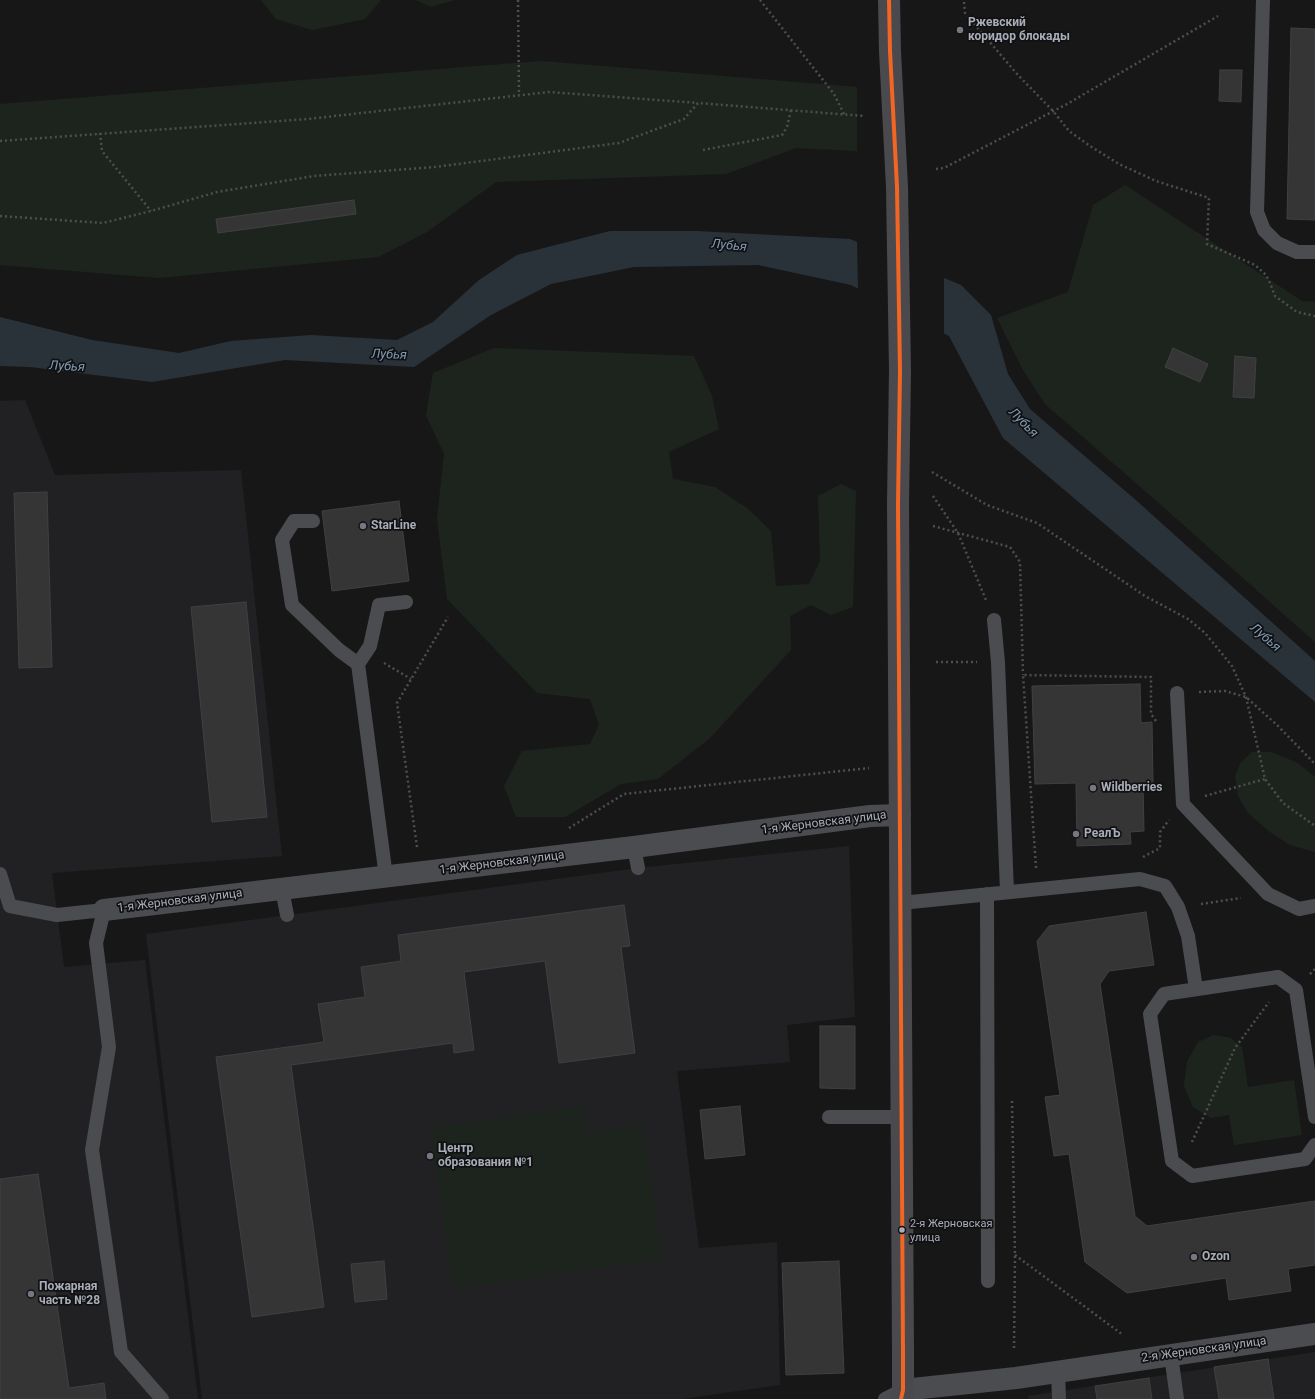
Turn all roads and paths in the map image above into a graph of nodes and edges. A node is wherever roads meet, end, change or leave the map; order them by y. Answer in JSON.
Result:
{"nodes":[{"id":1,"x":518,"y":0,"type":"edge"},
{"id":2,"x":760,"y":0,"type":"edge"},
{"id":3,"x":889,"y":0,"type":"edge"},
{"id":4,"x":1263,"y":0,"type":"edge"},
{"id":5,"x":964,"y":2,"type":"dead end"},
{"id":6,"x":1218,"y":16,"type":"dead end"},
{"id":7,"x":519,"y":95,"type":"junction"},
{"id":8,"x":698,"y":103,"type":"junction"},
{"id":9,"x":791,"y":110,"type":"junction"},
{"id":10,"x":1053,"y":111,"type":"junction"},
{"id":11,"x":844,"y":114,"type":"junction"},
{"id":12,"x":864,"y":116,"type":"dead end"},
{"id":13,"x":100,"y":133,"type":"junction"},
{"id":14,"x":0,"y":141,"type":"edge"},
{"id":15,"x":703,"y":150,"type":"dead end"},
{"id":16,"x":936,"y":169,"type":"dead end"},
{"id":17,"x":151,"y":211,"type":"junction"},
{"id":18,"x":0,"y":216,"type":"edge"},
{"id":19,"x":1315,"y":252,"type":"edge"},
{"id":20,"x":1315,"y":316,"type":"edge"},
{"id":21,"x":932,"y":472,"type":"dead end"},
{"id":22,"x":933,"y":496,"type":"dead end"},
{"id":23,"x":313,"y":521,"type":"dead end"},
{"id":24,"x":933,"y":526,"type":"dead end"},
{"id":25,"x":958,"y":533,"type":"junction"},
{"id":26,"x":406,"y":602,"type":"dead end"},
{"id":27,"x":448,"y":617,"type":"dead end"},
{"id":28,"x":994,"y":620,"type":"joint"},
{"id":29,"x":362,"y":658,"type":"junction"},
{"id":30,"x":1023,"y":675,"type":"junction"},
{"id":31,"x":1151,"y":677,"type":"dead end"},
{"id":32,"x":411,"y":679,"type":"junction"},
{"id":33,"x":1150,"y":692,"type":"dead end"},
{"id":34,"x":1177,"y":693,"type":"junction"},
{"id":35,"x":1246,"y":697,"type":"junction"},
{"id":36,"x":1315,"y":764,"type":"edge"},
{"id":37,"x":870,"y":768,"type":"dead end"},
{"id":38,"x":900,"y":815,"type":"junction"},
{"id":39,"x":1315,"y":826,"type":"edge"},
{"id":40,"x":566,"y":829,"type":"dead end"},
{"id":41,"x":1160,"y":832,"type":"dead end"},
{"id":42,"x":425,"y":847,"type":"dead end"},
{"id":43,"x":634,"y":847,"type":"junction"},
{"id":44,"x":417,"y":848,"type":"junction"},
{"id":45,"x":384,"y":853,"type":"junction"},
{"id":46,"x":1139,"y":858,"type":"dead end"},
{"id":47,"x":638,"y":868,"type":"dead end"},
{"id":48,"x":0,"y":874,"type":"edge"},
{"id":49,"x":1037,"y":875,"type":"dead end"},
{"id":50,"x":386,"y":877,"type":"junction"},
{"id":51,"x":282,"y":889,"type":"junction"},
{"id":52,"x":1007,"y":892,"type":"junction"},
{"id":53,"x":986,"y":894,"type":"junction"},
{"id":54,"x":1220,"y":901,"type":"dead end"},
{"id":55,"x":901,"y":903,"type":"junction"},
{"id":56,"x":1194,"y":905,"type":"dead end"},
{"id":57,"x":1315,"y":906,"type":"edge"},
{"id":58,"x":104,"y":910,"type":"junction"},
{"id":59,"x":287,"y":915,"type":"dead end"},
{"id":60,"x":1196,"y":989,"type":"junction"},
{"id":61,"x":1296,"y":990,"type":"junction"},
{"id":62,"x":1011,"y":1097,"type":"dead end"},
{"id":63,"x":829,"y":1117,"type":"dead end"},
{"id":64,"x":902,"y":1117,"type":"junction"},
{"id":65,"x":1315,"y":1117,"type":"edge"},
{"id":66,"x":1315,"y":1145,"type":"edge"},
{"id":67,"x":1181,"y":1168,"type":"junction"},
{"id":68,"x":1015,"y":1255,"type":"junction"},
{"id":69,"x":988,"y":1281,"type":"dead end"},
{"id":70,"x":1315,"y":1334,"type":"edge"},
{"id":71,"x":1126,"y":1337,"type":"dead end"},
{"id":72,"x":1014,"y":1350,"type":"dead end"},
{"id":73,"x":1171,"y":1355,"type":"junction"},
{"id":74,"x":1058,"y":1371,"type":"junction"},
{"id":75,"x":898,"y":1397,"type":"edge"},
{"id":76,"x":162,"y":1399,"type":"edge"},
{"id":77,"x":1059,"y":1399,"type":"edge"},
{"id":78,"x":1177,"y":1399,"type":"edge"}],
"edges":[{"from":1,"to":7,"type":"path"},
{"from":2,"to":11,"type":"path"},
{"from":3,"to":38,"type":"main road"},
{"from":4,"to":19,"type":"lane"},
{"from":5,"to":10,"type":"path"},
{"from":6,"to":10,"type":"path"},
{"from":7,"to":8,"type":"path"},
{"from":7,"to":13,"type":"path"},
{"from":8,"to":9,"type":"path"},
{"from":8,"to":17,"type":"path"},
{"from":9,"to":11,"type":"path"},
{"from":9,"to":15,"type":"path"},
{"from":10,"to":16,"type":"path"},
{"from":10,"to":20,"type":"path"},
{"from":11,"to":12,"type":"path"},
{"from":13,"to":14,"type":"path"},
{"from":13,"to":17,"type":"path"},
{"from":17,"to":18,"type":"path"},
{"from":21,"to":35,"type":"path"},
{"from":22,"to":25,"type":"path"},
{"from":23,"to":29,"type":"lane"},
{"from":24,"to":25,"type":"path"},
{"from":25,"to":28,"type":"path"},
{"from":25,"to":30,"type":"path"},
{"from":26,"to":29,"type":"lane"},
{"from":27,"to":32,"type":"path"},
{"from":28,"to":52,"type":"lane"},
{"from":29,"to":32,"type":"path"},
{"from":29,"to":45,"type":"lane"},
{"from":30,"to":31,"type":"path"},
{"from":30,"to":49,"type":"path"},
{"from":32,"to":44,"type":"path"},
{"from":33,"to":34,"type":"path"},
{"from":34,"to":35,"type":"path"},
{"from":34,"to":57,"type":"lane"},
{"from":35,"to":36,"type":"path"},
{"from":35,"to":39,"type":"path"},
{"from":37,"to":40,"type":"path"},
{"from":38,"to":43,"type":"street","name":"1-я Жерновская улица"},
{"from":38,"to":55,"type":"main road"},
{"from":41,"to":46,"type":"path"},
{"from":42,"to":44,"type":"path"},
{"from":43,"to":47,"type":"lane"},
{"from":43,"to":50,"type":"street","name":"1-я Жерновская улица"},
{"from":44,"to":45,"type":"path"},
{"from":45,"to":50,"type":"lane"},
{"from":48,"to":58,"type":"lane"},
{"from":50,"to":51,"type":"street","name":"1-я Жерновская улица"},
{"from":51,"to":58,"type":"street","name":"1-я Жерновская улица"},
{"from":51,"to":59,"type":"lane"},
{"from":52,"to":53,"type":"lane"},
{"from":52,"to":60,"type":"lane"},
{"from":53,"to":55,"type":"lane"},
{"from":53,"to":69,"type":"lane"},
{"from":54,"to":56,"type":"path"},
{"from":55,"to":64,"type":"main road"},
{"from":58,"to":76,"type":"lane"},
{"from":60,"to":61,"type":"lane"},
{"from":60,"to":67,"type":"lane"},
{"from":61,"to":65,"type":"lane"},
{"from":61,"to":67,"type":"path"},
{"from":62,"to":68,"type":"path"},
{"from":63,"to":64,"type":"lane"},
{"from":64,"to":75,"type":"main road"},
{"from":66,"to":67,"type":"lane"},
{"from":68,"to":71,"type":"path"},
{"from":68,"to":72,"type":"path"},
{"from":70,"to":73,"type":"street","name":"2-я Жерновская улица"},
{"from":73,"to":74,"type":"street","name":"2-я Жерновская улица"},
{"from":73,"to":78,"type":"lane"},
{"from":74,"to":75,"type":"street","name":"2-я Жерновская улица"},
{"from":74,"to":77,"type":"lane"}]}
